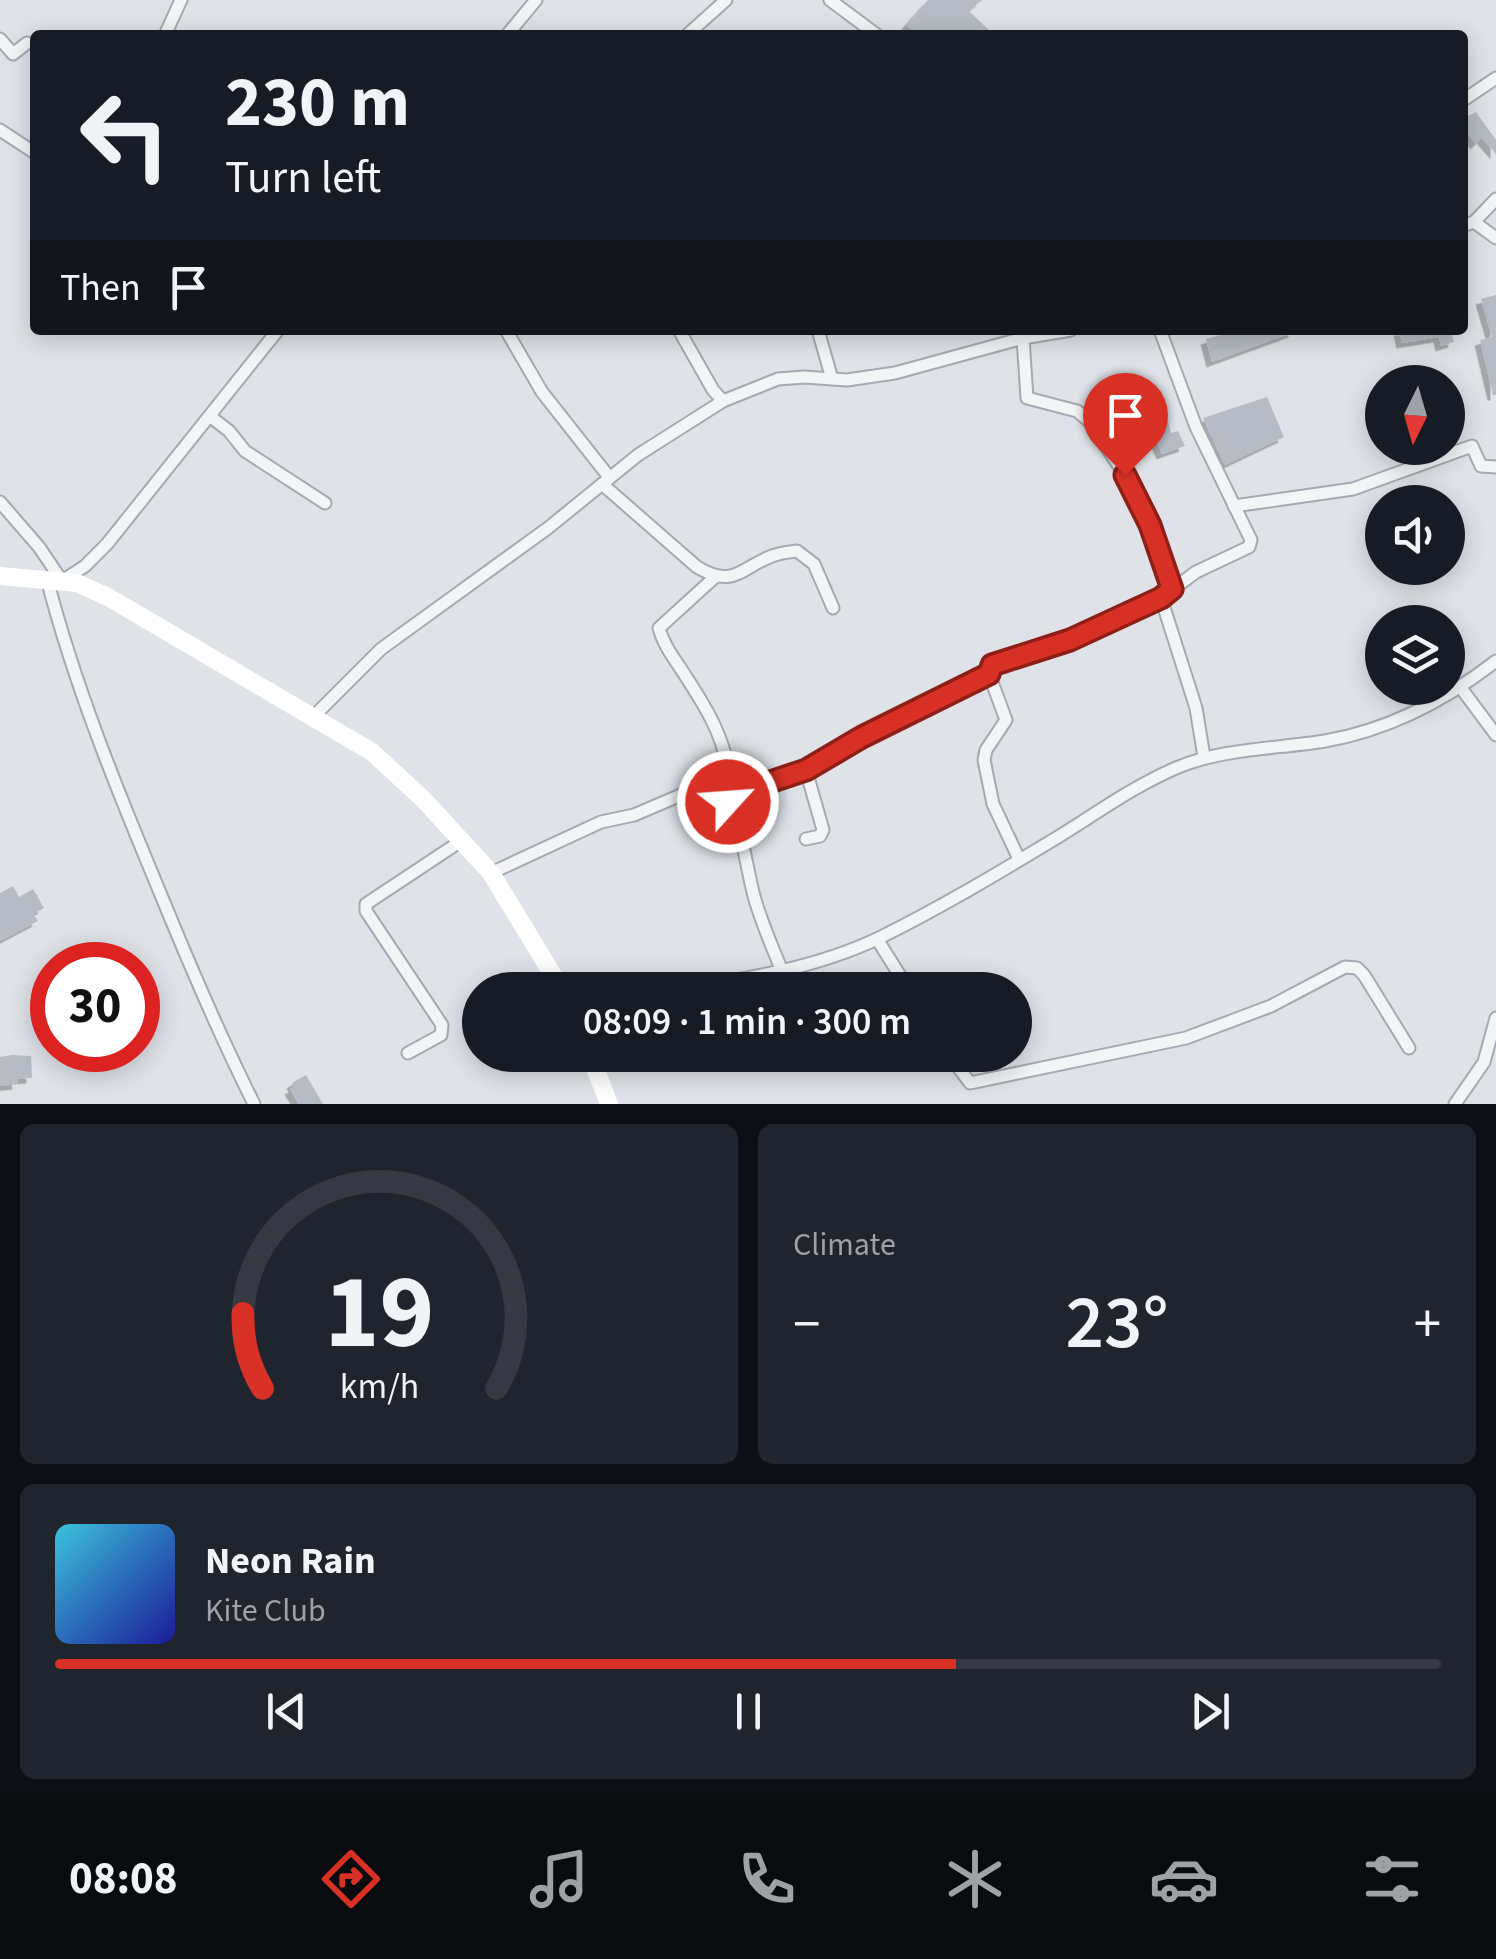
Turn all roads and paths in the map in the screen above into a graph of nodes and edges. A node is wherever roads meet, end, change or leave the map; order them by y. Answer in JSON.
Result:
{"nodes":[{"id":1,"x":181,"y":0,"type":"edge"},
{"id":2,"x":536,"y":0,"type":"edge"},
{"id":3,"x":726,"y":0,"type":"edge"},
{"id":4,"x":830,"y":0,"type":"edge"},
{"id":5,"x":167,"y":30,"type":"edge"},
{"id":6,"x":511,"y":30,"type":"edge"},
{"id":7,"x":693,"y":30,"type":"edge"},
{"id":8,"x":870,"y":30,"type":"edge"},
{"id":9,"x":0,"y":39,"type":"edge"},
{"id":10,"x":28,"y":43,"type":"dead end"},
{"id":11,"x":1496,"y":78,"type":"edge"},
{"id":12,"x":1468,"y":97,"type":"edge"},
{"id":13,"x":0,"y":130,"type":"edge"},
{"id":14,"x":30,"y":150,"type":"edge"},
{"id":15,"x":1496,"y":199,"type":"edge"},
{"id":16,"x":1468,"y":224,"type":"edge"},
{"id":17,"x":1496,"y":238,"type":"edge"},
{"id":18,"x":274,"y":335,"type":"edge"},
{"id":19,"x":509,"y":335,"type":"edge"},
{"id":20,"x":682,"y":335,"type":"edge"},
{"id":21,"x":819,"y":335,"type":"edge"},
{"id":22,"x":1042,"y":335,"type":"edge"},
{"id":23,"x":1162,"y":335,"type":"edge"},
{"id":24,"x":1024,"y":338,"type":"junction"},
{"id":25,"x":832,"y":379,"type":"junction"},
{"id":26,"x":723,"y":401,"type":"junction"},
{"id":27,"x":210,"y":417,"type":"junction"},
{"id":28,"x":1496,"y":467,"type":"edge"},
{"id":29,"x":606,"y":481,"type":"junction"},
{"id":30,"x":0,"y":502,"type":"edge"},
{"id":31,"x":324,"y":503,"type":"dead end"},
{"id":32,"x":1234,"y":506,"type":"junction"},
{"id":33,"x":0,"y":576,"type":"edge"},
{"id":34,"x":715,"y":577,"type":"junction"},
{"id":35,"x":54,"y":580,"type":"junction"},
{"id":36,"x":1172,"y":589,"type":"junction"},
{"id":37,"x":1161,"y":598,"type":"junction"},
{"id":38,"x":834,"y":608,"type":"dead end"},
{"id":39,"x":1496,"y":661,"type":"edge"},
{"id":40,"x":989,"y":674,"type":"junction"},
{"id":41,"x":1465,"y":685,"type":"edge"},
{"id":42,"x":1465,"y":693,"type":"edge"},
{"id":43,"x":1425,"y":705,"type":"edge"},
{"id":44,"x":313,"y":717,"type":"junction"},
{"id":45,"x":1496,"y":734,"type":"edge"},
{"id":46,"x":1204,"y":757,"type":"junction"},
{"id":47,"x":806,"y":770,"type":"junction"},
{"id":48,"x":718,"y":782,"type":"junction"},
{"id":49,"x":728,"y":802,"type":"junction"},
{"id":50,"x":806,"y":840,"type":"dead end"},
{"id":51,"x":461,"y":841,"type":"junction"},
{"id":52,"x":1020,"y":859,"type":"junction"},
{"id":53,"x":491,"y":874,"type":"junction"},
{"id":54,"x":877,"y":939,"type":"junction"},
{"id":55,"x":782,"y":971,"type":"junction"},
{"id":56,"x":551,"y":972,"type":"edge"},
{"id":57,"x":776,"y":972,"type":"edge"},
{"id":58,"x":897,"y":972,"type":"edge"},
{"id":59,"x":1496,"y":1018,"type":"edge"},
{"id":60,"x":1409,"y":1048,"type":"dead end"},
{"id":61,"x":408,"y":1054,"type":"dead end"},
{"id":62,"x":1032,"y":1070,"type":"edge"},
{"id":63,"x":597,"y":1072,"type":"edge"},
{"id":64,"x":962,"y":1072,"type":"edge"},
{"id":65,"x":1023,"y":1072,"type":"edge"},
{"id":66,"x":254,"y":1104,"type":"edge"},
{"id":67,"x":609,"y":1104,"type":"edge"},
{"id":68,"x":1454,"y":1104,"type":"edge"}],
"edges":[{"from":1,"to":5,"type":"street"},
{"from":2,"to":6,"type":"street"},
{"from":3,"to":7,"type":"street"},
{"from":4,"to":8,"type":"street"},
{"from":9,"to":10,"type":"street"},
{"from":11,"to":12,"type":"street"},
{"from":13,"to":14,"type":"street"},
{"from":15,"to":16,"type":"street"},
{"from":16,"to":17,"type":"street"},
{"from":18,"to":27,"type":"street"},
{"from":19,"to":29,"type":"street"},
{"from":20,"to":26,"type":"street"},
{"from":21,"to":25,"type":"street"},
{"from":22,"to":24,"type":"street"},
{"from":23,"to":32,"type":"street"},
{"from":24,"to":25,"type":"street"},
{"from":24,"to":36,"type":"street"},
{"from":25,"to":26,"type":"street"},
{"from":26,"to":29,"type":"street"},
{"from":27,"to":31,"type":"street"},
{"from":27,"to":35,"type":"street"},
{"from":28,"to":32,"type":"street"},
{"from":29,"to":34,"type":"street"},
{"from":29,"to":44,"type":"street"},
{"from":30,"to":35,"type":"street"},
{"from":32,"to":36,"type":"street"},
{"from":33,"to":35,"type":"street"},
{"from":34,"to":38,"type":"street"},
{"from":34,"to":48,"type":"street"},
{"from":35,"to":44,"type":"street"},
{"from":35,"to":66,"type":"street"},
{"from":36,"to":37,"type":"street"},
{"from":37,"to":40,"type":"street"},
{"from":37,"to":46,"type":"street"},
{"from":39,"to":41,"type":"street"},
{"from":40,"to":47,"type":"street"},
{"from":40,"to":52,"type":"street"},
{"from":42,"to":45,"type":"street"},
{"from":43,"to":46,"type":"street"},
{"from":44,"to":51,"type":"street"},
{"from":46,"to":52,"type":"street"},
{"from":47,"to":49,"type":"street"},
{"from":47,"to":50,"type":"street"},
{"from":48,"to":49,"type":"street"},
{"from":48,"to":53,"type":"street"},
{"from":49,"to":55,"type":"street"},
{"from":51,"to":53,"type":"street"},
{"from":51,"to":61,"type":"street"},
{"from":52,"to":54,"type":"street"},
{"from":53,"to":56,"type":"street"},
{"from":54,"to":55,"type":"street"},
{"from":54,"to":58,"type":"street"},
{"from":55,"to":57,"type":"street"},
{"from":59,"to":68,"type":"street"},
{"from":60,"to":62,"type":"street"},
{"from":63,"to":67,"type":"street"},
{"from":64,"to":65,"type":"street"}]}
